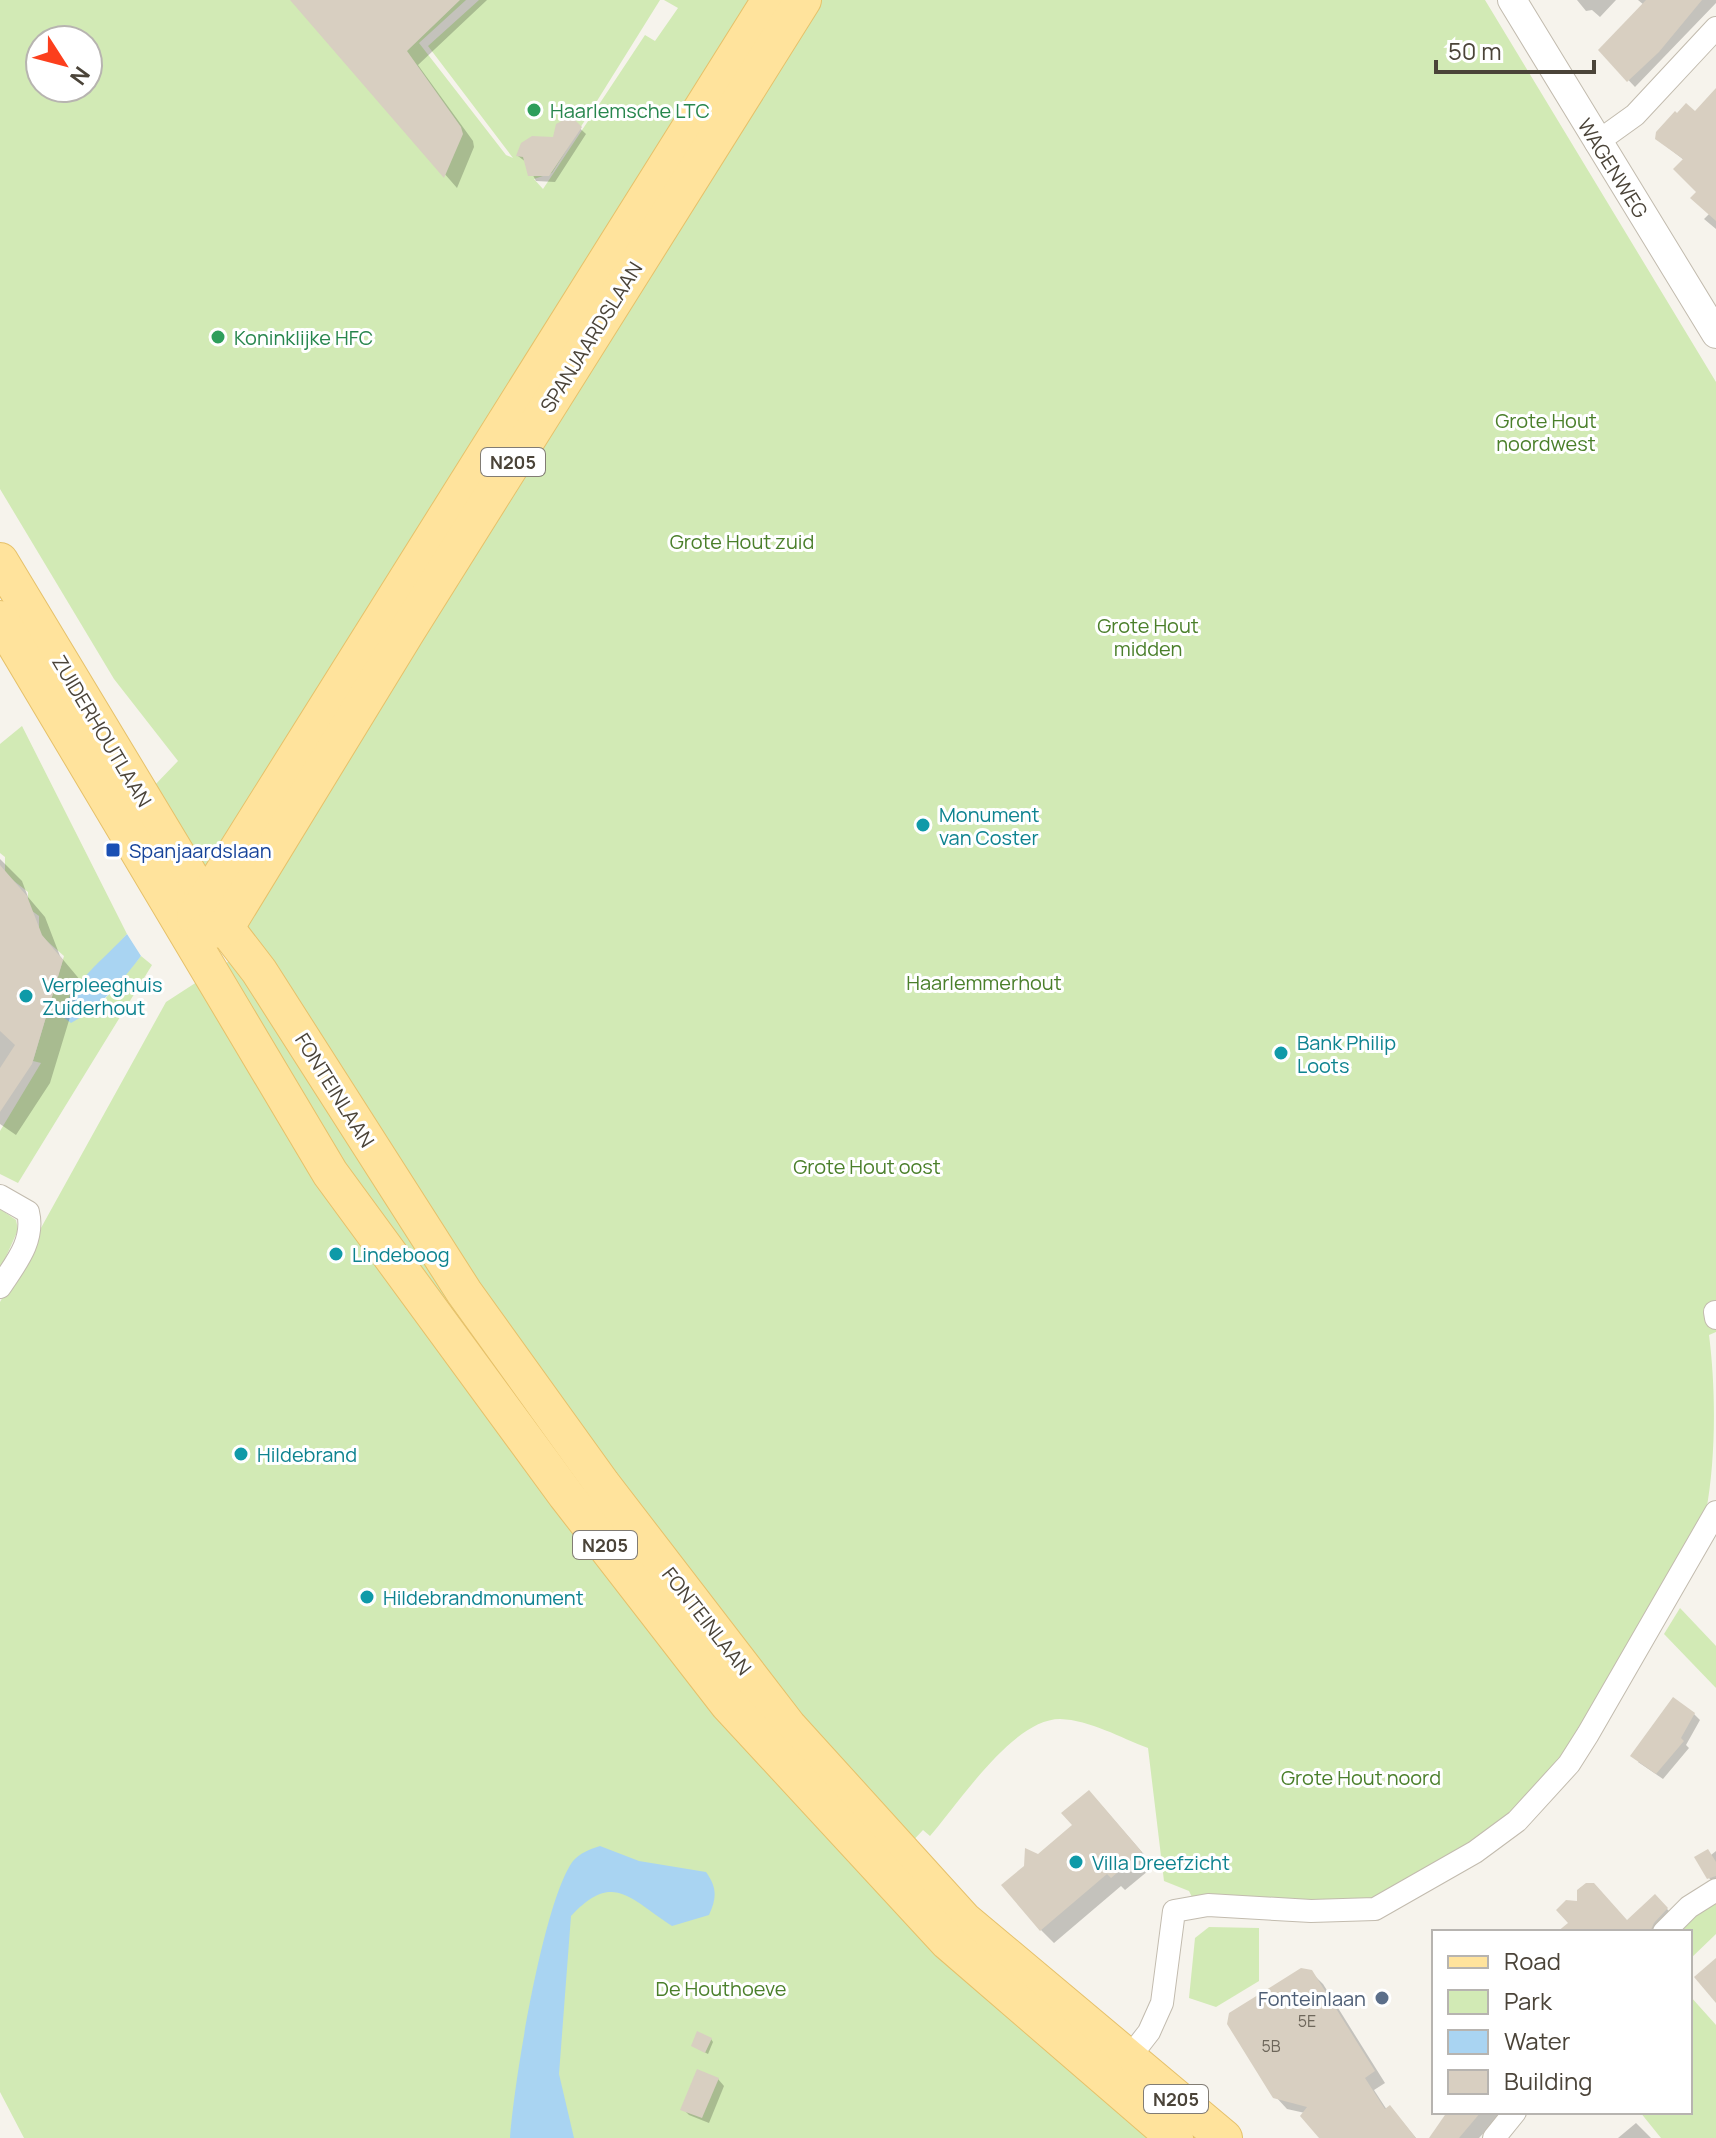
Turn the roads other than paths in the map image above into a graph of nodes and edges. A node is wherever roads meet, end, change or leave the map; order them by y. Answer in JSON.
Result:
{"nodes":[{"id":1,"x":770,"y":0,"type":"edge"},
{"id":2,"x":803,"y":0,"type":"edge"},
{"id":3,"x":1512,"y":0,"type":"edge"},
{"id":4,"x":1716,"y":28,"type":"edge"},
{"id":5,"x":1596,"y":143,"type":"junction"},
{"id":6,"x":1716,"y":334,"type":"edge"},
{"id":7,"x":0,"y":561,"type":"edge"},
{"id":8,"x":0,"y":619,"type":"edge"},
{"id":9,"x":215,"y":914,"type":"junction"},
{"id":10,"x":187,"y":934,"type":"junction"},
{"id":11,"x":0,"y":1196,"type":"edge"},
{"id":12,"x":0,"y":1287,"type":"edge"},
{"id":13,"x":1716,"y":1512,"type":"edge"},
{"id":14,"x":1716,"y":1890,"type":"edge"},
{"id":15,"x":1666,"y":1930,"type":"edge"},
{"id":16,"x":1120,"y":2069,"type":"junction"},
{"id":17,"x":1513,"y":2114,"type":"edge"},
{"id":18,"x":1175,"y":2138,"type":"edge"},
{"id":19,"x":1224,"y":2138,"type":"edge"},
{"id":20,"x":1494,"y":2138,"type":"edge"}],
"edges":[{"from":1,"to":9,"type":"main road","name":"SPANJAARDSLAAN","number":"N205"},
{"from":2,"to":9,"type":"main road","name":"SPANJAARDSLAAN","number":"N205"},
{"from":3,"to":5,"type":"street","name":"WAGENWEG"},
{"from":4,"to":5,"type":"street"},
{"from":5,"to":6,"type":"street","name":"WAGENWEG"},
{"from":7,"to":9,"type":"main road","name":"ZUIDERHOUTLAAN"},
{"from":8,"to":10,"type":"main road","name":"ZUIDERHOUTLAAN"},
{"from":9,"to":10,"type":"main road","name":"SPANJAARDSLAAN","number":"N205"},
{"from":9,"to":16,"type":"main road","name":"FONTEINLAAN","number":"N205"},
{"from":10,"to":16,"type":"main road","name":"FONTEINLAAN","number":"N205"},
{"from":11,"to":12,"type":"street"},
{"from":13,"to":16,"type":"street"},
{"from":14,"to":15,"type":"street"},
{"from":16,"to":18,"type":"main road","name":"FONTEINLAAN","number":"N205"},
{"from":16,"to":19,"type":"main road","name":"FONTEINLAAN","number":"N205"},
{"from":17,"to":20,"type":"street"}]}
